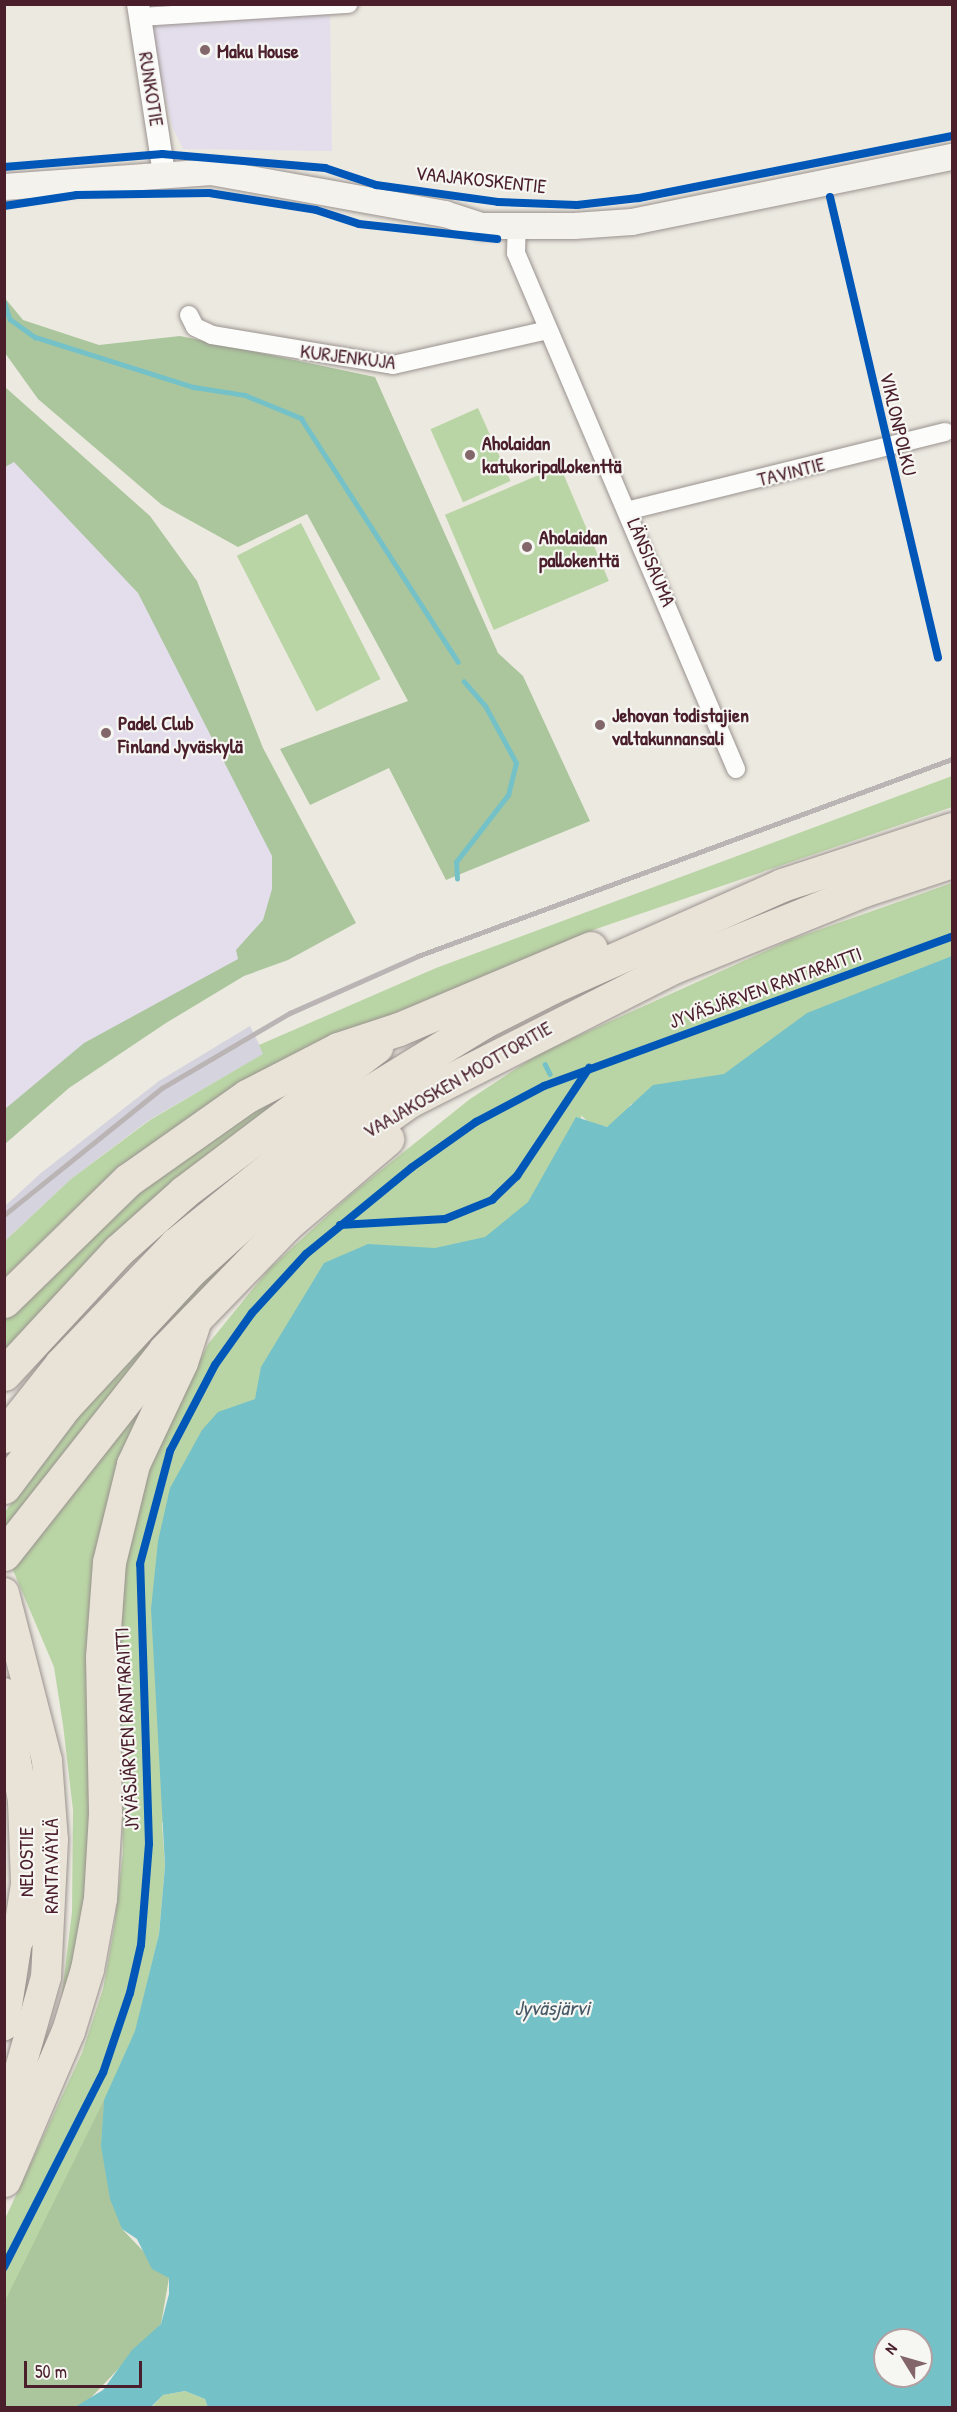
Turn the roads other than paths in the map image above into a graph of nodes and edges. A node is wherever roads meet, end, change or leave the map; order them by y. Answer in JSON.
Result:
{"nodes":[{"id":1,"x":349,"y":4,"type":"edge"},
{"id":2,"x":139,"y":11,"type":"edge"},
{"id":3,"x":952,"y":157,"type":"edge"},
{"id":4,"x":164,"y":174,"type":"junction"},
{"id":5,"x":4,"y":187,"type":"edge"},
{"id":6,"x":518,"y":224,"type":"junction"},
{"id":7,"x":189,"y":315,"type":"dead end"},
{"id":8,"x":548,"y":330,"type":"junction"},
{"id":9,"x":946,"y":432,"type":"dead end"},
{"id":10,"x":630,"y":510,"type":"junction"},
{"id":11,"x":736,"y":769,"type":"dead end"},
{"id":12,"x":952,"y":829,"type":"edge"},
{"id":13,"x":952,"y":861,"type":"edge"},
{"id":14,"x":739,"y":902,"type":"junction"},
{"id":15,"x":399,"y":1029,"type":"junction"},
{"id":16,"x":470,"y":1067,"type":"junction"},
{"id":17,"x":4,"y":1301,"type":"edge"},
{"id":18,"x":195,"y":1319,"type":"junction"},
{"id":19,"x":4,"y":1374,"type":"edge"},
{"id":20,"x":4,"y":1436,"type":"edge"},
{"id":21,"x":4,"y":1487,"type":"edge"},
{"id":22,"x":4,"y":1554,"type":"edge"},
{"id":23,"x":7,"y":1599,"type":"edge"},
{"id":24,"x":4,"y":1693,"type":"edge"},
{"id":25,"x":24,"y":1924,"type":"junction"},
{"id":26,"x":4,"y":1964,"type":"edge"},
{"id":27,"x":4,"y":2025,"type":"edge"},
{"id":28,"x":4,"y":2125,"type":"edge"},
{"id":29,"x":4,"y":2180,"type":"edge"}],
"edges":[{"from":1,"to":2,"type":"street"},
{"from":2,"to":4,"type":"street","name":"RUNKOTIE"},
{"from":3,"to":6,"type":"main road","name":"VAAJAKOSKENTIE"},
{"from":4,"to":5,"type":"main road","name":"VAAJAKOSKENTIE"},
{"from":4,"to":6,"type":"main road","name":"VAAJAKOSKENTIE"},
{"from":6,"to":8,"type":"street","name":"LÄNSISAUMA"},
{"from":7,"to":8,"type":"street","name":"KURJENKUJA"},
{"from":8,"to":10,"type":"street","name":"LÄNSISAUMA"},
{"from":9,"to":10,"type":"street","name":"TAVINTIE"},
{"from":10,"to":11,"type":"street","name":"LÄNSISAUMA"},
{"from":12,"to":14,"type":"highway","name":"VAAJAKOSKEN MOOTTORITIE"},
{"from":13,"to":16,"type":"highway","name":"VAAJAKOSKEN MOOTTORITIE"},
{"from":14,"to":15,"type":"highway"},
{"from":14,"to":20,"type":"highway","name":"VAAJAKOSKEN MOOTTORITIE"},
{"from":15,"to":17,"type":"highway"},
{"from":15,"to":19,"type":"highway"},
{"from":16,"to":18,"type":"highway"},
{"from":16,"to":21,"type":"highway","name":"VAAJAKOSKEN MOOTTORITIE"},
{"from":18,"to":22,"type":"highway"},
{"from":18,"to":29,"type":"highway"},
{"from":23,"to":28,"type":"highway","name":"RANTAVÄYLÄ"},
{"from":24,"to":25,"type":"highway","name":"NELOSTIE"},
{"from":25,"to":26,"type":"highway"},
{"from":25,"to":27,"type":"highway","name":"RANTAVÄYLÄ"}]}
